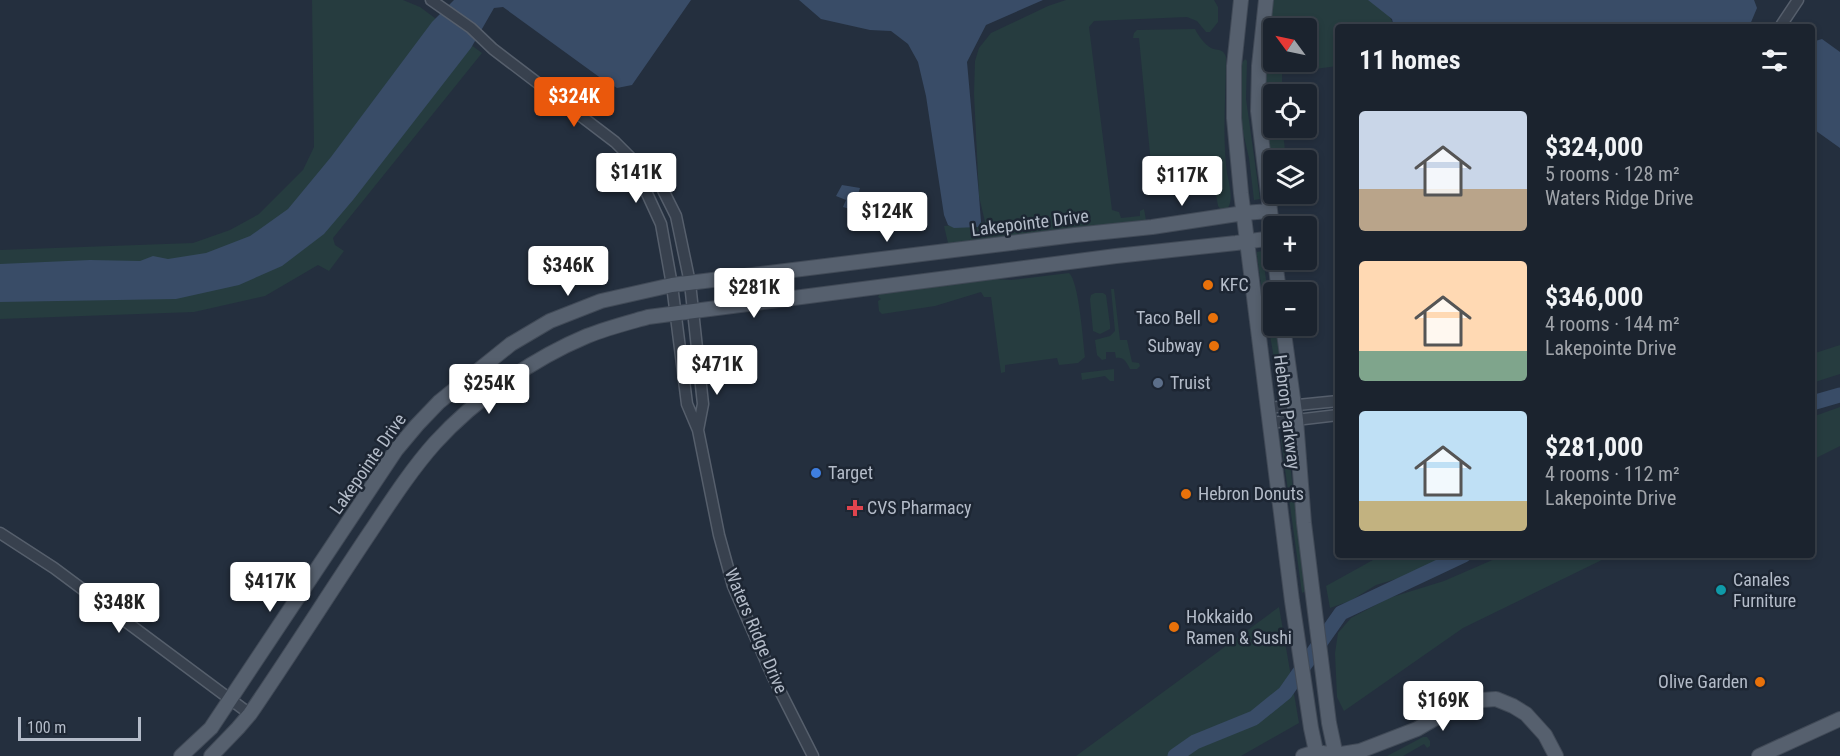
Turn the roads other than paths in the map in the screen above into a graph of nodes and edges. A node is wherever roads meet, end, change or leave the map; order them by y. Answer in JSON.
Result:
{"nodes":[{"id":1,"x":431,"y":0,"type":"edge"},
{"id":2,"x":1241,"y":0,"type":"edge"},
{"id":3,"x":1266,"y":0,"type":"edge"},
{"id":4,"x":1798,"y":0,"type":"edge"},
{"id":5,"x":1782,"y":24,"type":"edge"},
{"id":6,"x":1236,"y":45,"type":"junction"},
{"id":7,"x":1261,"y":48,"type":"junction"},
{"id":8,"x":637,"y":164,"type":"junction"},
{"id":9,"x":1270,"y":211,"type":"junction"},
{"id":10,"x":1244,"y":213,"type":"junction"},
{"id":11,"x":1271,"y":216,"type":"edge"},
{"id":12,"x":1263,"y":240,"type":"edge"},
{"id":13,"x":1247,"y":242,"type":"junction"},
{"id":14,"x":866,"y":275,"type":"junction"},
{"id":15,"x":690,"y":283,"type":"junction"},
{"id":16,"x":672,"y":285,"type":"junction"},
{"id":17,"x":693,"y":310,"type":"junction"},
{"id":18,"x":675,"y":313,"type":"junction"},
{"id":19,"x":1284,"y":336,"type":"edge"},
{"id":20,"x":485,"y":364,"type":"junction"},
{"id":21,"x":501,"y":386,"type":"junction"},
{"id":22,"x":1335,"y":402,"type":"edge"},
{"id":23,"x":1295,"y":413,"type":"junction"},
{"id":24,"x":1269,"y":415,"type":"junction"},
{"id":25,"x":1335,"y":415,"type":"edge"},
{"id":26,"x":698,"y":430,"type":"junction"},
{"id":27,"x":374,"y":484,"type":"junction"},
{"id":28,"x":394,"y":497,"type":"junction"},
{"id":29,"x":0,"y":533,"type":"edge"},
{"id":30,"x":247,"y":676,"type":"junction"},
{"id":31,"x":267,"y":688,"type":"junction"},
{"id":32,"x":230,"y":701,"type":"junction"},
{"id":33,"x":250,"y":714,"type":"junction"},
{"id":34,"x":1840,"y":719,"type":"edge"},
{"id":35,"x":1400,"y":736,"type":"junction"},
{"id":36,"x":1312,"y":755,"type":"edge"},
{"id":37,"x":181,"y":756,"type":"edge"},
{"id":38,"x":211,"y":756,"type":"edge"},
{"id":39,"x":813,"y":756,"type":"edge"},
{"id":40,"x":1336,"y":756,"type":"edge"},
{"id":41,"x":1376,"y":756,"type":"edge"},
{"id":42,"x":1556,"y":756,"type":"edge"},
{"id":43,"x":1759,"y":756,"type":"edge"}],
"edges":[{"from":1,"to":8,"type":"street","name":"Waters Ridge Drive"},
{"from":2,"to":6,"type":"main road","name":"Hebron Parkway"},
{"from":3,"to":7,"type":"main road"},
{"from":4,"to":5,"type":"street"},
{"from":6,"to":7,"type":"main road"},
{"from":6,"to":10,"type":"main road","name":"Hebron Parkway"},
{"from":7,"to":9,"type":"main road"},
{"from":8,"to":15,"type":"street","name":"Waters Ridge Drive"},
{"from":8,"to":16,"type":"street","name":"Waters Ridge Drive"},
{"from":9,"to":10,"type":"main road","name":"Lakepointe Drive"},
{"from":9,"to":11,"type":"main road"},
{"from":10,"to":13,"type":"main road","name":"Hebron Parkway"},
{"from":10,"to":14,"type":"main road","name":"Lakepointe Drive"},
{"from":12,"to":13,"type":"main road","name":"Lakepointe Drive"},
{"from":13,"to":14,"type":"main road","name":"Lakepointe Drive"},
{"from":13,"to":24,"type":"main road","name":"Hebron Parkway"},
{"from":14,"to":15,"type":"main road","name":"Lakepointe Drive"},
{"from":14,"to":17,"type":"main road","name":"Lakepointe Drive"},
{"from":15,"to":16,"type":"main road","name":"Lakepointe Drive"},
{"from":15,"to":17,"type":"street","name":"Waters Ridge Drive"},
{"from":16,"to":18,"type":"street","name":"Waters Ridge Drive"},
{"from":16,"to":20,"type":"main road","name":"Lakepointe Drive"},
{"from":17,"to":18,"type":"main road","name":"Lakepointe Drive"},
{"from":17,"to":26,"type":"street","name":"Waters Ridge Drive"},
{"from":18,"to":21,"type":"main road","name":"Lakepointe Drive"},
{"from":18,"to":26,"type":"street","name":"Waters Ridge Drive"},
{"from":19,"to":23,"type":"main road","name":"Hebron Parkway"},
{"from":20,"to":21,"type":"main road"},
{"from":20,"to":27,"type":"main road","name":"Lakepointe Drive"},
{"from":21,"to":28,"type":"main road","name":"Lakepointe Drive"},
{"from":22,"to":23,"type":"street"},
{"from":23,"to":24,"type":"street"},
{"from":23,"to":25,"type":"street"},
{"from":23,"to":40,"type":"main road","name":"Hebron Parkway"},
{"from":24,"to":36,"type":"main road","name":"Hebron Parkway"},
{"from":26,"to":39,"type":"street","name":"Waters Ridge Drive"},
{"from":27,"to":28,"type":"main road"},
{"from":27,"to":30,"type":"main road","name":"Lakepointe Drive"},
{"from":28,"to":31,"type":"main road","name":"Lakepointe Drive"},
{"from":29,"to":32,"type":"street"},
{"from":30,"to":31,"type":"main road"},
{"from":30,"to":32,"type":"main road","name":"Lakepointe Drive"},
{"from":31,"to":33,"type":"main road","name":"Lakepointe Drive"},
{"from":32,"to":33,"type":"street"},
{"from":32,"to":37,"type":"main road","name":"Lakepointe Drive"},
{"from":33,"to":38,"type":"main road","name":"Lakepointe Drive"},
{"from":34,"to":43,"type":"main road"},
{"from":35,"to":40,"type":"main road"},
{"from":35,"to":41,"type":"main road"},
{"from":35,"to":42,"type":"main road"},
{"from":36,"to":40,"type":"main road"}]}
